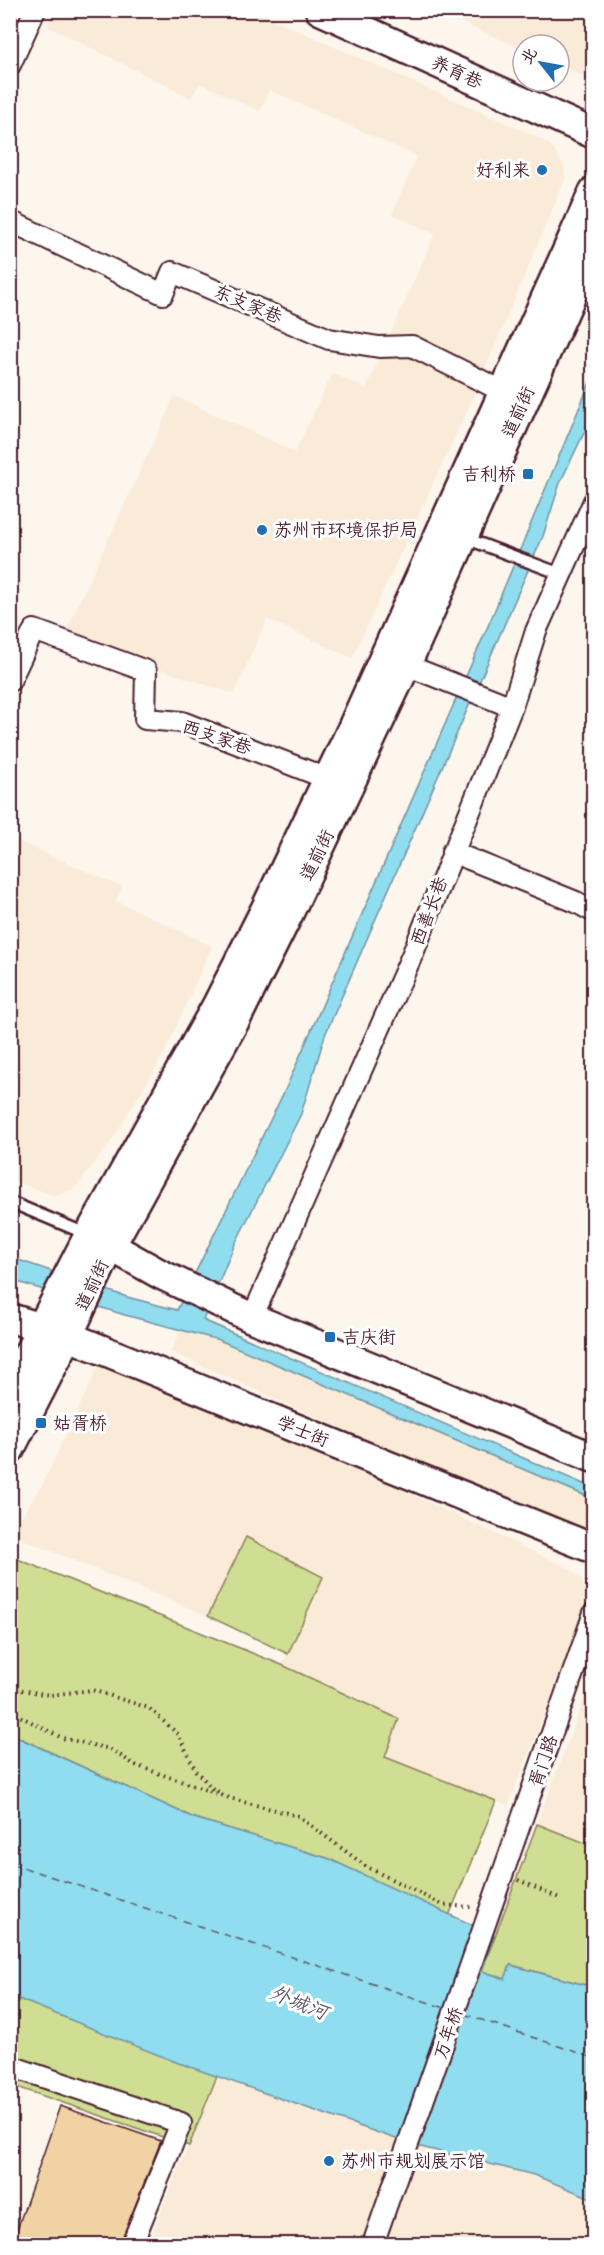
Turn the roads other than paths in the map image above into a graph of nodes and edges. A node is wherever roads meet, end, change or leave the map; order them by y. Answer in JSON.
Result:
{"nodes":[{"id":1,"x":35,"y":10,"type":"edge"},
{"id":2,"x":320,"y":10,"type":"edge"},
{"id":3,"x":10,"y":65,"type":"edge"},
{"id":4,"x":594,"y":134,"type":"edge"},
{"id":5,"x":594,"y":191,"type":"edge"},
{"id":6,"x":10,"y":221,"type":"edge"},
{"id":7,"x":594,"y":246,"type":"edge"},
{"id":8,"x":504,"y":392,"type":"junction"},
{"id":9,"x":594,"y":501,"type":"edge"},
{"id":10,"x":462,"y":537,"type":"junction"},
{"id":11,"x":561,"y":574,"type":"junction"},
{"id":12,"x":406,"y":665,"type":"junction"},
{"id":13,"x":10,"y":681,"type":"edge"},
{"id":14,"x":512,"y":707,"type":"junction"},
{"id":15,"x":328,"y":779,"type":"junction"},
{"id":16,"x":452,"y":852,"type":"junction"},
{"id":17,"x":594,"y":912,"type":"edge"},
{"id":18,"x":10,"y":1202,"type":"edge"},
{"id":19,"x":100,"y":1240,"type":"junction"},
{"id":20,"x":10,"y":1318,"type":"edge"},
{"id":21,"x":67,"y":1318,"type":"junction"},
{"id":22,"x":252,"y":1318,"type":"junction"},
{"id":23,"x":41,"y":1329,"type":"junction"},
{"id":24,"x":10,"y":1389,"type":"edge"},
{"id":25,"x":10,"y":1449,"type":"edge"},
{"id":26,"x":594,"y":1458,"type":"edge"},
{"id":27,"x":594,"y":1549,"type":"edge"},
{"id":28,"x":594,"y":1613,"type":"edge"},
{"id":29,"x":493,"y":1906,"type":"joint"},
{"id":30,"x":10,"y":2066,"type":"edge"},
{"id":31,"x":132,"y":2244,"type":"edge"},
{"id":32,"x":373,"y":2244,"type":"edge"}],
"edges":[{"from":1,"to":3,"type":"street"},
{"from":2,"to":4,"type":"main road","name":"养育巷"},
{"from":5,"to":8,"type":"main road","name":"道前街"},
{"from":6,"to":8,"type":"street","name":"东支家巷"},
{"from":7,"to":10,"type":"main road","name":"道前街"},
{"from":8,"to":15,"type":"main road","name":"道前街"},
{"from":9,"to":11,"type":"street","name":"西善长巷"},
{"from":10,"to":11,"type":"lane"},
{"from":10,"to":12,"type":"main road","name":"道前街"},
{"from":11,"to":14,"type":"street","name":"西善长巷"},
{"from":12,"to":14,"type":"street"},
{"from":12,"to":19,"type":"main road","name":"道前街"},
{"from":13,"to":15,"type":"street","name":"西支家巷"},
{"from":14,"to":16,"type":"street","name":"西善长巷"},
{"from":15,"to":19,"type":"main road","name":"道前街"},
{"from":16,"to":17,"type":"street"},
{"from":16,"to":22,"type":"street","name":"西善长巷"},
{"from":18,"to":19,"type":"lane"},
{"from":19,"to":21,"type":"main road","name":"道前街"},
{"from":19,"to":22,"type":"main road"},
{"from":20,"to":23,"type":"main road","name":"学士街"},
{"from":21,"to":23,"type":"main road","name":"学士街"},
{"from":21,"to":25,"type":"main road","name":"道前街"},
{"from":21,"to":27,"type":"main road","name":"学士街"},
{"from":22,"to":26,"type":"main road"},
{"from":23,"to":24,"type":"main road"},
{"from":28,"to":29,"type":"street","name":"胥门路"},
{"from":29,"to":32,"type":"street","name":"万年桥"},
{"from":30,"to":31,"type":"street"}]}
